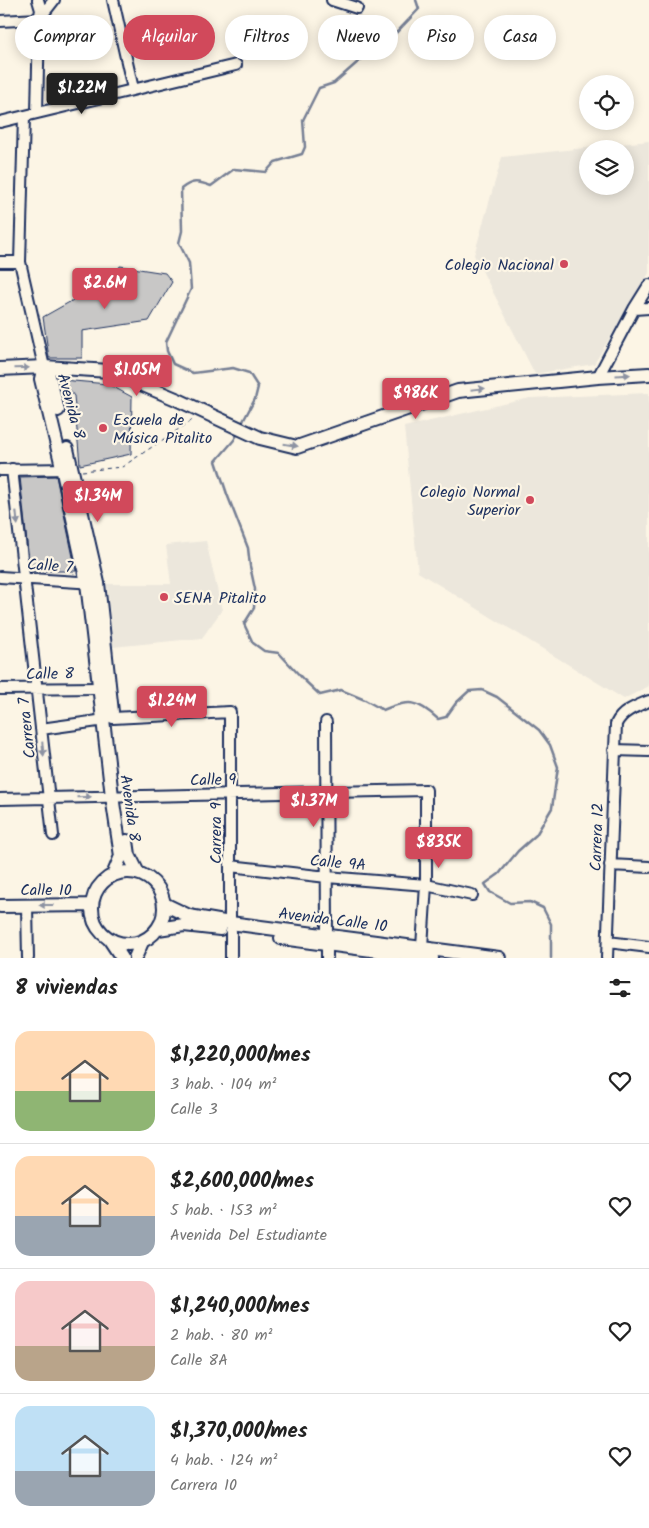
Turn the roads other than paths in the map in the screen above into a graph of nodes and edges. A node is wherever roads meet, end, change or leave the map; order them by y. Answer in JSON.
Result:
{"nodes":[{"id":1,"x":38,"y":0,"type":"edge"},
{"id":2,"x":54,"y":0,"type":"edge"},
{"id":3,"x":113,"y":0,"type":"edge"},
{"id":4,"x":332,"y":0,"type":"edge"},
{"id":5,"x":357,"y":8,"type":"dead end"},
{"id":6,"x":40,"y":15,"type":"edge"},
{"id":7,"x":43,"y":15,"type":"edge"},
{"id":8,"x":15,"y":20,"type":"edge"},
{"id":9,"x":0,"y":21,"type":"edge"},
{"id":10,"x":39,"y":60,"type":"edge"},
{"id":11,"x":236,"y":65,"type":"dead end"},
{"id":12,"x":133,"y":89,"type":"junction"},
{"id":13,"x":37,"y":113,"type":"junction"},
{"id":14,"x":24,"y":117,"type":"junction"},
{"id":15,"x":0,"y":122,"type":"edge"},
{"id":16,"x":0,"y":262,"type":"edge"},
{"id":17,"x":20,"y":262,"type":"junction"},
{"id":18,"x":649,"y":286,"type":"edge"},
{"id":19,"x":649,"y":308,"type":"edge"},
{"id":20,"x":634,"y":309,"type":"junction"},
{"id":21,"x":44,"y":367,"type":"junction"},
{"id":22,"x":0,"y":369,"type":"edge"},
{"id":23,"x":649,"y":374,"type":"edge"},
{"id":24,"x":598,"y":377,"type":"junction"},
{"id":25,"x":12,"y":469,"type":"junction"},
{"id":26,"x":0,"y":470,"type":"edge"},
{"id":27,"x":68,"y":470,"type":"junction"},
{"id":28,"x":0,"y":577,"type":"edge"},
{"id":29,"x":24,"y":578,"type":"junction"},
{"id":30,"x":92,"y":583,"type":"junction"},
{"id":31,"x":36,"y":688,"type":"junction"},
{"id":32,"x":100,"y":688,"type":"junction"},
{"id":33,"x":0,"y":689,"type":"edge"},
{"id":34,"x":649,"y":701,"type":"edge"},
{"id":35,"x":109,"y":719,"type":"junction"},
{"id":36,"x":326,"y":722,"type":"dead end"},
{"id":37,"x":41,"y":729,"type":"junction"},
{"id":38,"x":614,"y":750,"type":"junction"},
{"id":39,"x":649,"y":751,"type":"edge"},
{"id":40,"x":326,"y":792,"type":"junction"},
{"id":41,"x":230,"y":794,"type":"junction"},
{"id":42,"x":116,"y":796,"type":"junction"},
{"id":43,"x":0,"y":798,"type":"edge"},
{"id":44,"x":48,"y":798,"type":"junction"},
{"id":45,"x":53,"y":834,"type":"dead end"},
{"id":46,"x":610,"y":865,"type":"junction"},
{"id":47,"x":230,"y":866,"type":"junction"},
{"id":48,"x":649,"y":867,"type":"edge"},
{"id":49,"x":138,"y":873,"type":"junction"},
{"id":50,"x":113,"y":875,"type":"junction"},
{"id":51,"x":327,"y":877,"type":"junction"},
{"id":52,"x":426,"y":885,"type":"junction"},
{"id":53,"x":472,"y":895,"type":"dead end"},
{"id":54,"x":164,"y":904,"type":"junction"},
{"id":55,"x":92,"y":905,"type":"junction"},
{"id":56,"x":0,"y":906,"type":"edge"},
{"id":57,"x":27,"y":906,"type":"junction"},
{"id":58,"x":230,"y":927,"type":"junction"},
{"id":59,"x":158,"y":929,"type":"junction"},
{"id":60,"x":327,"y":939,"type":"junction"},
{"id":61,"x":110,"y":940,"type":"junction"},
{"id":62,"x":142,"y":942,"type":"junction"},
{"id":63,"x":608,"y":942,"type":"junction"},
{"id":64,"x":649,"y":946,"type":"edge"},
{"id":65,"x":425,"y":955,"type":"edge"},
{"id":66,"x":28,"y":958,"type":"edge"},
{"id":67,"x":122,"y":958,"type":"edge"},
{"id":68,"x":135,"y":958,"type":"edge"},
{"id":69,"x":230,"y":958,"type":"edge"},
{"id":70,"x":327,"y":958,"type":"edge"},
{"id":71,"x":499,"y":958,"type":"edge"},
{"id":72,"x":607,"y":958,"type":"edge"}],
"edges":[{"from":1,"to":6,"type":"street"},
{"from":2,"to":7,"type":"street"},
{"from":3,"to":12,"type":"street"},
{"from":4,"to":5,"type":"street"},
{"from":8,"to":9,"type":"street"},
{"from":10,"to":13,"type":"street"},
{"from":11,"to":12,"type":"street"},
{"from":12,"to":13,"type":"street"},
{"from":13,"to":14,"type":"street"},
{"from":14,"to":15,"type":"street"},
{"from":14,"to":17,"type":"street"},
{"from":16,"to":17,"type":"street"},
{"from":17,"to":21,"type":"street"},
{"from":18,"to":20,"type":"street"},
{"from":19,"to":20,"type":"street"},
{"from":20,"to":24,"type":"street"},
{"from":22,"to":21,"type":"main road","one_way":true},
{"from":21,"to":24,"type":"main road","one_way":true},
{"from":21,"to":27,"type":"main road","name":"Avenida 8"},
{"from":24,"to":23,"type":"main road","one_way":true},
{"from":25,"to":26,"type":"street"},
{"from":25,"to":27,"type":"street"},
{"from":25,"to":29,"type":"street","name":"Carrera 7","one_way":true},
{"from":27,"to":30,"type":"main road","name":"Avenida 8"},
{"from":28,"to":29,"type":"street","name":"Calle 7"},
{"from":29,"to":30,"type":"street","name":"Calle 7"},
{"from":29,"to":31,"type":"street","name":"Carrera 7"},
{"from":30,"to":32,"type":"main road","name":"Avenida 8"},
{"from":30,"to":35,"type":"main road","name":"Avenida 8"},
{"from":31,"to":32,"type":"street","name":"Calle 8"},
{"from":31,"to":33,"type":"street","name":"Calle 8"},
{"from":31,"to":37,"type":"street","name":"Carrera 7"},
{"from":32,"to":35,"type":"main road","name":"Avenida 8"},
{"from":34,"to":38,"type":"street","name":"Carrera 12"},
{"from":35,"to":37,"type":"street"},
{"from":35,"to":41,"type":"street","name":"Carrera 9"},
{"from":35,"to":42,"type":"main road","name":"Avenida 8"},
{"from":36,"to":40,"type":"street"},
{"from":37,"to":44,"type":"street","name":"Carrera 7","one_way":true},
{"from":38,"to":39,"type":"street"},
{"from":38,"to":46,"type":"street","name":"Carrera 12"},
{"from":40,"to":41,"type":"street","name":"Calle 9"},
{"from":40,"to":51,"type":"street"},
{"from":40,"to":52,"type":"street","name":"Calle 9"},
{"from":41,"to":42,"type":"street","name":"Calle 9"},
{"from":41,"to":47,"type":"street","name":"Carrera 9"},
{"from":44,"to":42,"type":"street","name":"Calle 9","one_way":true},
{"from":42,"to":49,"type":"main road","name":"Avenida 8"},
{"from":42,"to":50,"type":"main road","name":"Avenida 8"},
{"from":43,"to":44,"type":"street","name":"Calle 9"},
{"from":44,"to":45,"type":"street","name":"Carrera 7"},
{"from":46,"to":48,"type":"street"},
{"from":46,"to":63,"type":"street","name":"Carrera 12"},
{"from":47,"to":51,"type":"street","name":"Calle 9A"},
{"from":47,"to":58,"type":"street","name":"Carrera 9"},
{"from":49,"to":50,"type":"main road"},
{"from":49,"to":54,"type":"main road"},
{"from":50,"to":55,"type":"main road"},
{"from":51,"to":52,"type":"street","name":"Calle 9A"},
{"from":51,"to":60,"type":"street"},
{"from":52,"to":53,"type":"street","name":"Calle 9A"},
{"from":52,"to":65,"type":"street"},
{"from":54,"to":58,"type":"main road","name":"Avenida Calle 10"},
{"from":54,"to":59,"type":"main road"},
{"from":55,"to":57,"type":"main road","name":"Calle 10","one_way":true},
{"from":55,"to":61,"type":"main road"},
{"from":56,"to":57,"type":"main road","name":"Calle 10"},
{"from":57,"to":66,"type":"street"},
{"from":58,"to":59,"type":"main road","name":"Avenida Calle 10"},
{"from":58,"to":60,"type":"main road","name":"Avenida Calle 10"},
{"from":58,"to":69,"type":"street","name":"Carrera 9"},
{"from":59,"to":62,"type":"main road"},
{"from":60,"to":65,"type":"main road","name":"Avenida Calle 10"},
{"from":60,"to":70,"type":"street"},
{"from":61,"to":62,"type":"main road"},
{"from":61,"to":67,"type":"main road"},
{"from":62,"to":68,"type":"main road"},
{"from":63,"to":64,"type":"street"},
{"from":63,"to":72,"type":"street","name":"Carrera 12"},
{"from":65,"to":71,"type":"main road","name":"Avenida Calle 10"}]}
